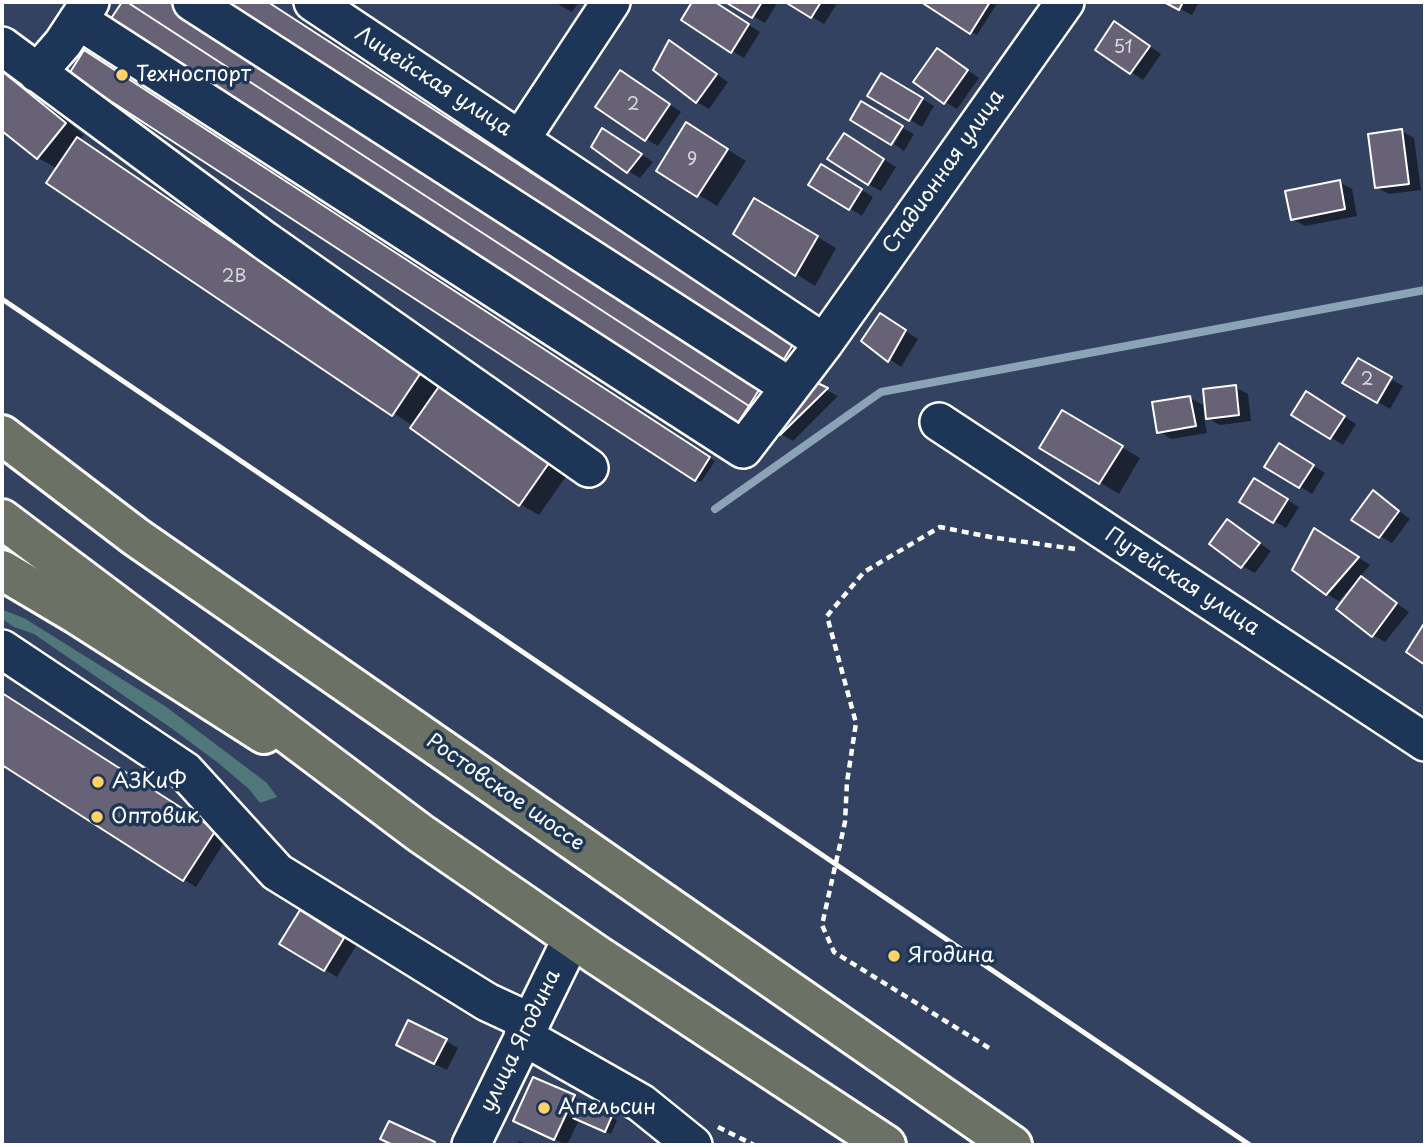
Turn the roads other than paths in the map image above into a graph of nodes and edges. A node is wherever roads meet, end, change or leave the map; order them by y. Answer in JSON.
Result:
{"nodes":[{"id":1,"x":192,"y":2,"type":"edge"},
{"id":2,"x":313,"y":2,"type":"edge"},
{"id":3,"x":611,"y":2,"type":"edge"},
{"id":4,"x":1065,"y":2,"type":"edge"},
{"id":5,"x":84,"y":11,"type":"edge"},
{"id":6,"x":2,"y":46,"type":"edge"},
{"id":7,"x":37,"y":73,"type":"junction"},
{"id":8,"x":520,"y":140,"type":"junction"},
{"id":9,"x":824,"y":343,"type":"junction"},
{"id":10,"x":790,"y":387,"type":"junction"},
{"id":11,"x":939,"y":422,"type":"dead end"},
{"id":12,"x":2,"y":435,"type":"edge"},
{"id":13,"x":589,"y":468,"type":"dead end"},
{"id":14,"x":2,"y":519,"type":"edge"},
{"id":15,"x":2,"y":570,"type":"edge"},
{"id":16,"x":2,"y":589,"type":"edge"},
{"id":17,"x":103,"y":631,"type":"junction"},
{"id":18,"x":2,"y":649,"type":"edge"},
{"id":19,"x":1425,"y":742,"type":"edge"},
{"id":20,"x":421,"y":833,"type":"junction"},
{"id":21,"x":572,"y":938,"type":"junction"},
{"id":22,"x":526,"y":1029,"type":"junction"},
{"id":23,"x":471,"y":1145,"type":"edge"},
{"id":24,"x":693,"y":1145,"type":"edge"},
{"id":25,"x":886,"y":1145,"type":"edge"},
{"id":26,"x":1012,"y":1145,"type":"edge"}],
"edges":[{"from":1,"to":10,"type":"street"},
{"from":2,"to":8,"type":"street","name":"Лицейская улица"},
{"from":3,"to":8,"type":"street","name":"Лицейская улица"},
{"from":4,"to":9,"type":"street","name":"Стадионная улица"},
{"from":5,"to":7,"type":"street"},
{"from":5,"to":10,"type":"street","name":"Стадионная улица"},
{"from":6,"to":7,"type":"street"},
{"from":7,"to":13,"type":"street"},
{"from":8,"to":9,"type":"street"},
{"from":9,"to":10,"type":"street","name":"Стадионная улица"},
{"from":11,"to":19,"type":"street","name":"Путейская улица"},
{"from":12,"to":26,"type":"main road","name":"Ростовское шоссе"},
{"from":14,"to":20,"type":"main road"},
{"from":15,"to":17,"type":"main road"},
{"from":16,"to":17,"type":"main road"},
{"from":17,"to":20,"type":"main road"},
{"from":18,"to":22,"type":"street"},
{"from":20,"to":21,"type":"main road"},
{"from":21,"to":22,"type":"street","name":"улица Ягодина"},
{"from":21,"to":25,"type":"main road"},
{"from":22,"to":23,"type":"street","name":"улица Ягодина"},
{"from":22,"to":24,"type":"street"}]}
